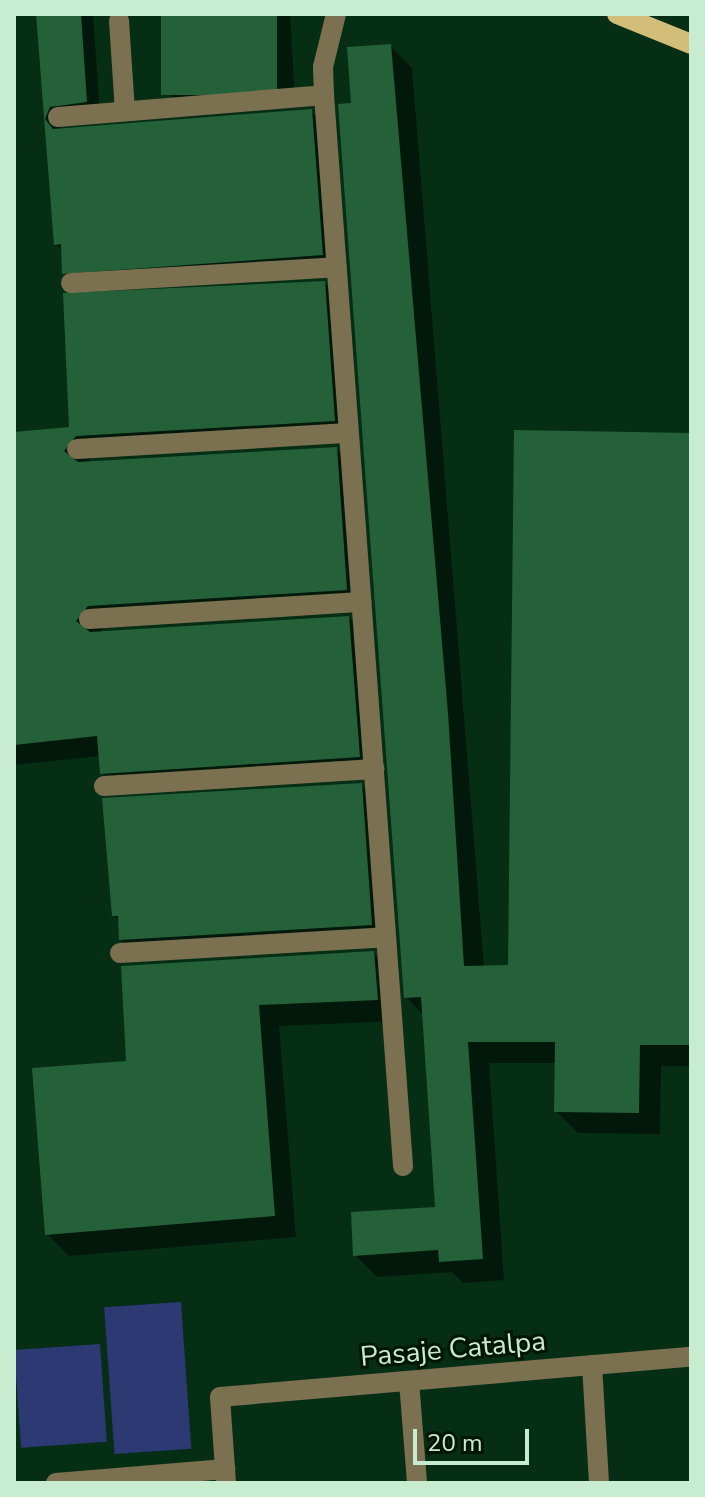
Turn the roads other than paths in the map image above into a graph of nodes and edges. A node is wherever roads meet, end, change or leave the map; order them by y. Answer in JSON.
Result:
{"nodes":[{"id":1,"x":336,"y":14,"type":"edge"},
{"id":2,"x":617,"y":14,"type":"edge"},
{"id":3,"x":652,"y":20,"type":"edge"},
{"id":4,"x":119,"y":21,"type":"dead end"},
{"id":5,"x":691,"y":44,"type":"edge"},
{"id":6,"x":324,"y":95,"type":"junction"},
{"id":7,"x":125,"y":111,"type":"junction"},
{"id":8,"x":58,"y":117,"type":"dead end"},
{"id":9,"x":337,"y":267,"type":"junction"},
{"id":10,"x":71,"y":283,"type":"dead end"},
{"id":11,"x":349,"y":433,"type":"junction"},
{"id":12,"x":77,"y":449,"type":"dead end"},
{"id":13,"x":361,"y":602,"type":"junction"},
{"id":14,"x":89,"y":619,"type":"dead end"},
{"id":15,"x":374,"y":769,"type":"junction"},
{"id":16,"x":104,"y":786,"type":"dead end"},
{"id":17,"x":386,"y":937,"type":"junction"},
{"id":18,"x":120,"y":953,"type":"dead end"},
{"id":19,"x":403,"y":1166,"type":"dead end"},
{"id":20,"x":691,"y":1357,"type":"edge"},
{"id":21,"x":592,"y":1365,"type":"junction"},
{"id":22,"x":409,"y":1381,"type":"junction"},
{"id":23,"x":225,"y":1476,"type":"edge"},
{"id":24,"x":56,"y":1483,"type":"edge"},
{"id":25,"x":417,"y":1483,"type":"edge"},
{"id":26,"x":599,"y":1483,"type":"edge"}],
"edges":[{"from":1,"to":6,"type":"street"},
{"from":2,"to":3,"type":"main road"},
{"from":3,"to":5,"type":"main road"},
{"from":4,"to":7,"type":"street"},
{"from":6,"to":7,"type":"street"},
{"from":6,"to":9,"type":"street"},
{"from":7,"to":8,"type":"street"},
{"from":9,"to":10,"type":"street"},
{"from":9,"to":11,"type":"street"},
{"from":11,"to":12,"type":"street"},
{"from":11,"to":13,"type":"street"},
{"from":13,"to":14,"type":"street"},
{"from":13,"to":15,"type":"street"},
{"from":15,"to":16,"type":"street"},
{"from":15,"to":17,"type":"street"},
{"from":17,"to":18,"type":"street"},
{"from":17,"to":19,"type":"street"},
{"from":20,"to":21,"type":"street","name":"Pasaje Catalpa"},
{"from":21,"to":22,"type":"street","name":"Pasaje Catalpa"},
{"from":21,"to":26,"type":"street"},
{"from":22,"to":23,"type":"street","name":"Pasaje Catalpa"},
{"from":22,"to":25,"type":"street"},
{"from":23,"to":24,"type":"street"}]}
